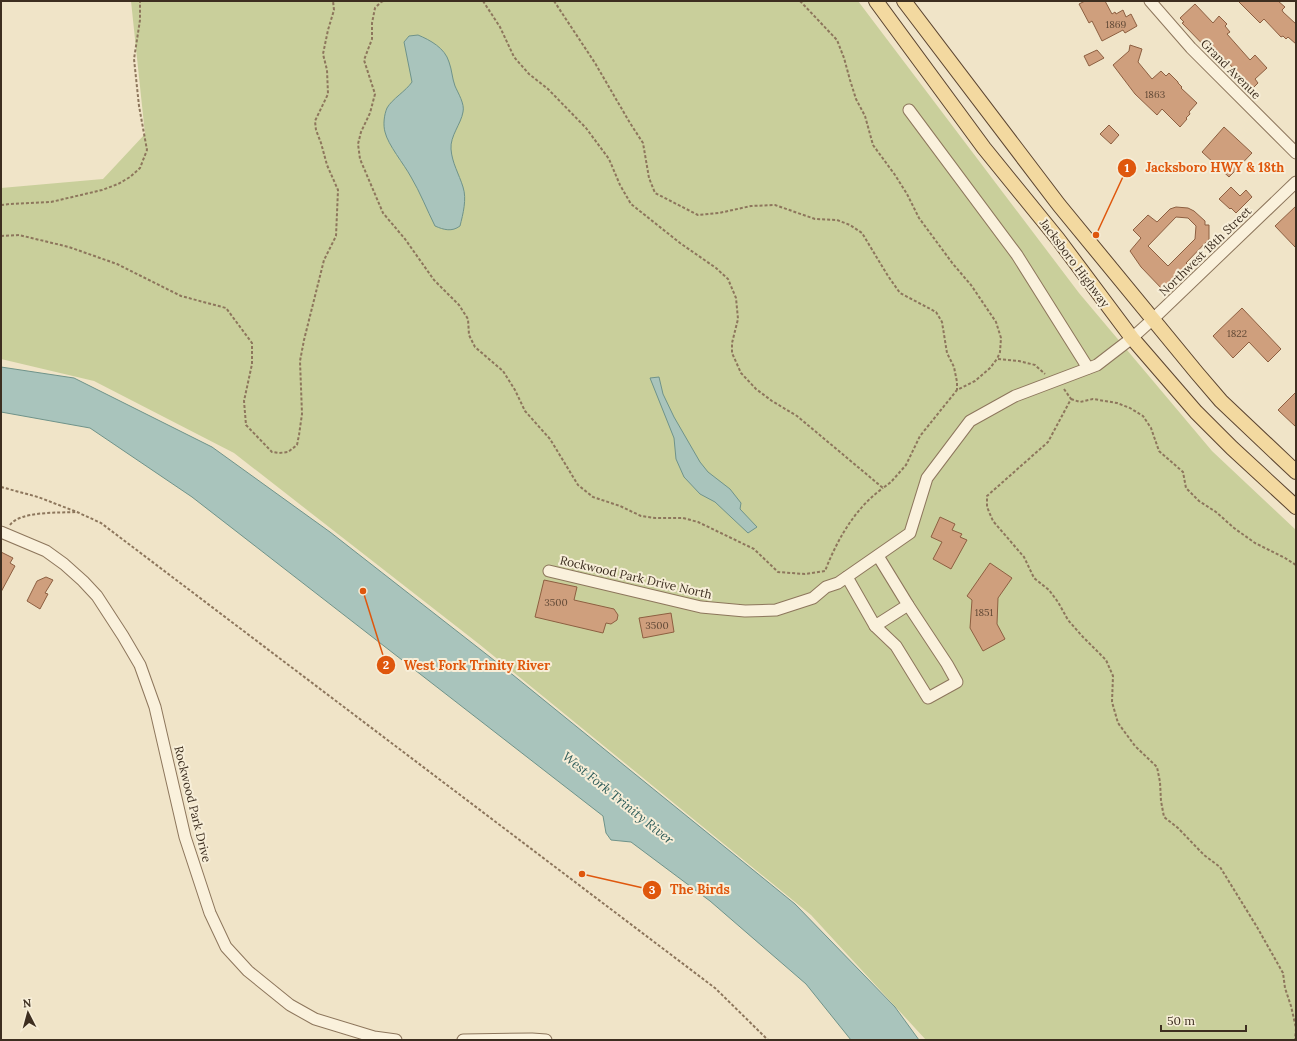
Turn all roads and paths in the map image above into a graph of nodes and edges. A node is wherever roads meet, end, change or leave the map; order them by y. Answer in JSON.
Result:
{"nodes":[{"id":1,"x":140,"y":1,"type":"edge"},
{"id":2,"x":333,"y":1,"type":"edge"},
{"id":3,"x":384,"y":1,"type":"edge"},
{"id":4,"x":483,"y":1,"type":"edge"},
{"id":5,"x":554,"y":1,"type":"edge"},
{"id":6,"x":800,"y":1,"type":"edge"},
{"id":7,"x":876,"y":1,"type":"edge"},
{"id":8,"x":904,"y":1,"type":"edge"},
{"id":9,"x":1150,"y":1,"type":"edge"},
{"id":10,"x":909,"y":110,"type":"dead end"},
{"id":11,"x":1296,"y":153,"type":"edge"},
{"id":12,"x":1296,"y":182,"type":"edge"},
{"id":13,"x":1,"y":205,"type":"edge"},
{"id":14,"x":1,"y":236,"type":"edge"},
{"id":15,"x":1152,"y":319,"type":"junction"},
{"id":16,"x":1132,"y":338,"type":"junction"},
{"id":17,"x":997,"y":359,"type":"junction"},
{"id":18,"x":1088,"y":368,"type":"junction"},
{"id":19,"x":1054,"y":381,"type":"junction"},
{"id":20,"x":957,"y":390,"type":"junction"},
{"id":21,"x":1071,"y":399,"type":"junction"},
{"id":22,"x":1294,"y":467,"type":"edge"},
{"id":23,"x":1,"y":487,"type":"edge"},
{"id":24,"x":883,"y":488,"type":"junction"},
{"id":25,"x":1296,"y":507,"type":"edge"},
{"id":26,"x":77,"y":512,"type":"junction"},
{"id":27,"x":3,"y":532,"type":"edge"},
{"id":28,"x":878,"y":556,"type":"junction"},
{"id":29,"x":1296,"y":565,"type":"edge"},
{"id":30,"x":549,"y":571,"type":"dead end"},
{"id":31,"x":847,"y":577,"type":"junction"},
{"id":32,"x":908,"y":605,"type":"junction"},
{"id":33,"x":875,"y":626,"type":"junction"},
{"id":34,"x":396,"y":1040,"type":"edge"},
{"id":35,"x":463,"y":1040,"type":"edge"},
{"id":36,"x":546,"y":1040,"type":"edge"},
{"id":37,"x":768,"y":1040,"type":"edge"},
{"id":38,"x":1295,"y":1040,"type":"edge"}],
"edges":[{"from":1,"to":13,"type":"path"},
{"from":2,"to":14,"type":"path"},
{"from":3,"to":24,"type":"path"},
{"from":4,"to":24,"type":"path"},
{"from":5,"to":20,"type":"path"},
{"from":6,"to":17,"type":"path"},
{"from":7,"to":16,"type":"main road","name":"Jacksboro Highway"},
{"from":8,"to":15,"type":"main road","name":"Jacksboro Highway"},
{"from":9,"to":11,"type":"street","name":"Grand Avenue"},
{"from":10,"to":18,"type":"street"},
{"from":12,"to":15,"type":"street","name":"Northwest 18th Street"},
{"from":15,"to":16,"type":"street","name":"Northwest 18th Street"},
{"from":15,"to":22,"type":"main road","name":"Jacksboro Highway"},
{"from":16,"to":18,"type":"street","name":"Rockwood Park Drive North"},
{"from":16,"to":25,"type":"main road","name":"Jacksboro Highway"},
{"from":17,"to":19,"type":"path"},
{"from":17,"to":20,"type":"path"},
{"from":18,"to":19,"type":"street","name":"Rockwood Park Drive North"},
{"from":19,"to":21,"type":"path"},
{"from":19,"to":28,"type":"street","name":"Rockwood Park Drive North"},
{"from":20,"to":24,"type":"path"},
{"from":21,"to":29,"type":"path"},
{"from":21,"to":38,"type":"path"},
{"from":23,"to":26,"type":"path"},
{"from":26,"to":27,"type":"path"},
{"from":26,"to":37,"type":"path"},
{"from":27,"to":34,"type":"street","name":"Rockwood Park Drive"},
{"from":28,"to":31,"type":"street","name":"Rockwood Park Drive North"},
{"from":28,"to":32,"type":"street"},
{"from":30,"to":31,"type":"street","name":"Rockwood Park Drive North"},
{"from":31,"to":33,"type":"street"},
{"from":32,"to":33,"type":"street"},
{"from":32,"to":33,"type":"street"},
{"from":35,"to":36,"type":"street"}]}
